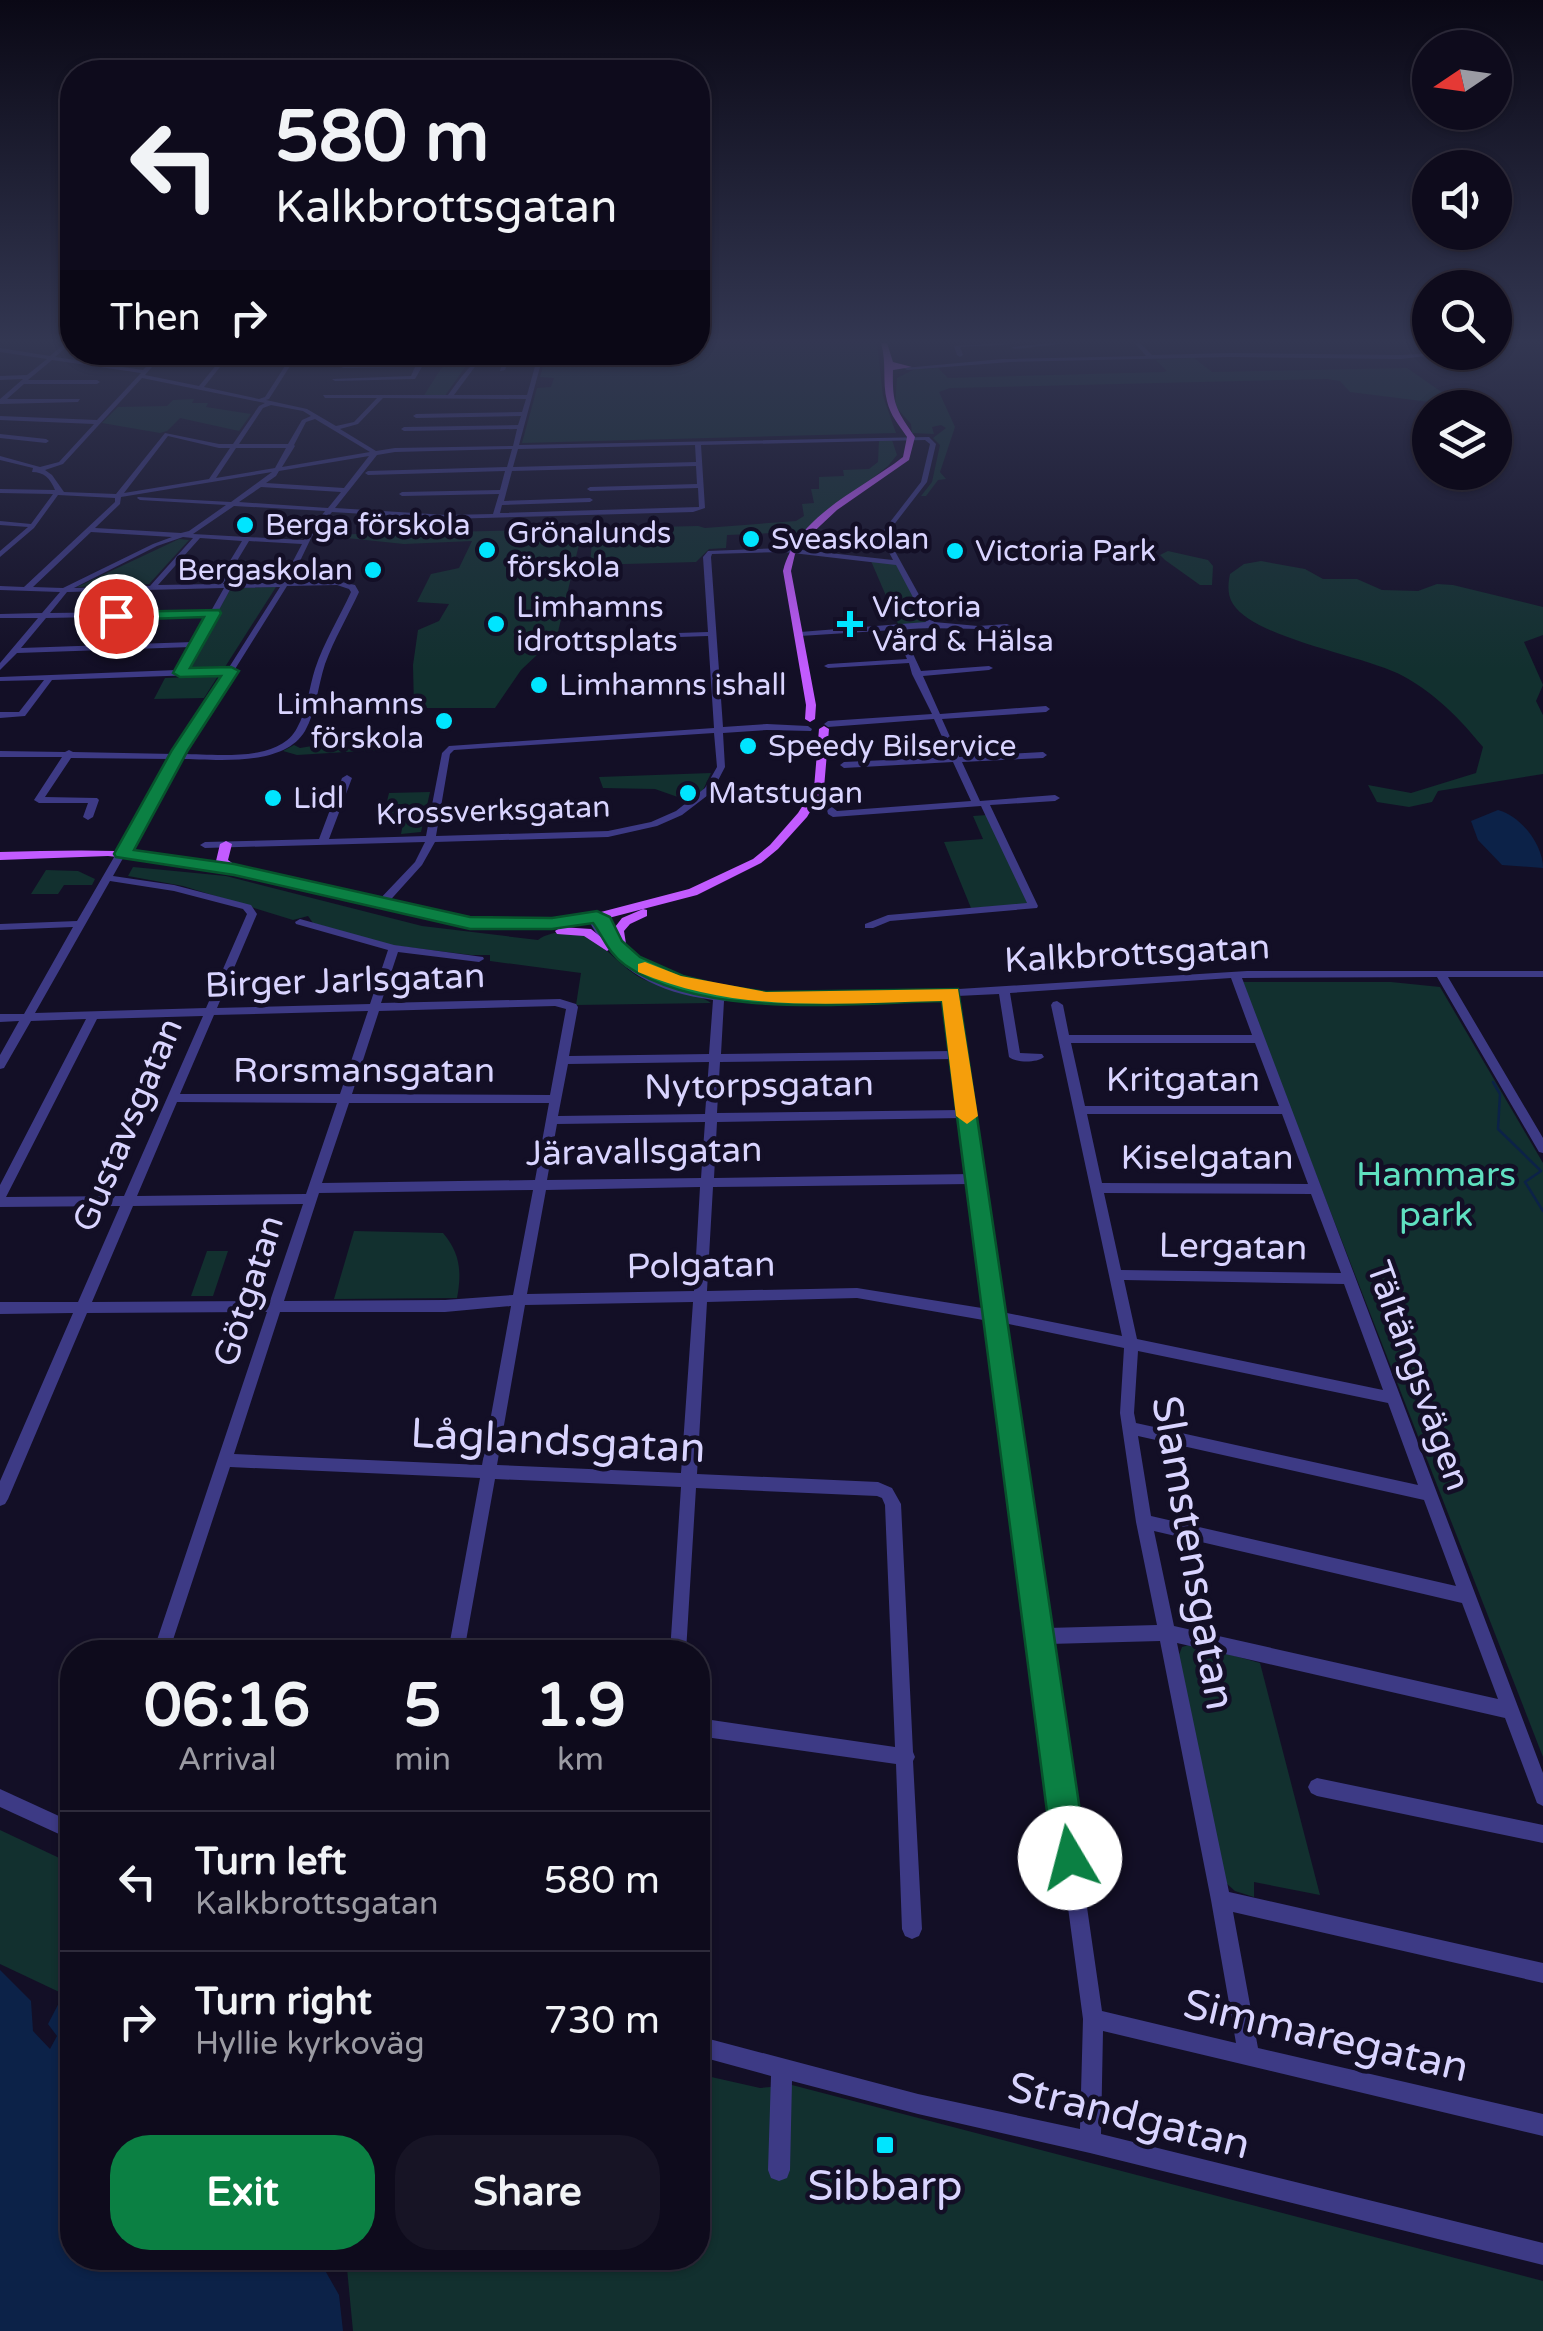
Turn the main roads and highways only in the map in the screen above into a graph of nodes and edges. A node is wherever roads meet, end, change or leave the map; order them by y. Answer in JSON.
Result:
{"nodes":[{"id":1,"x":906,"y":452,"type":"edge"},
{"id":2,"x":798,"y":629,"type":"junction"},
{"id":3,"x":808,"y":724,"type":"junction"},
{"id":4,"x":825,"y":724,"type":"junction"},
{"id":5,"x":803,"y":816,"type":"junction"},
{"id":6,"x":226,"y":844,"type":"road end"},
{"id":7,"x":0,"y":856,"type":"edge"},
{"id":8,"x":121,"y":856,"type":"junction"},
{"id":9,"x":757,"y":861,"type":"junction"},
{"id":10,"x":234,"y":869,"type":"junction"},
{"id":11,"x":644,"y":912,"type":"junction"},
{"id":12,"x":598,"y":921,"type":"junction"},
{"id":13,"x":537,"y":932,"type":"junction"},
{"id":14,"x":607,"y":946,"type":"road end"},
{"id":15,"x":632,"y":961,"type":"road end"}],
"edges":[{"from":1,"to":2,"type":"main road"},
{"from":2,"to":3,"type":"main road"},
{"from":2,"to":4,"type":"main road"},
{"from":3,"to":4,"type":"main road"},
{"from":3,"to":5,"type":"main road"},
{"from":4,"to":5,"type":"main road"},
{"from":5,"to":9,"type":"main road"},
{"from":6,"to":10,"type":"main road"},
{"from":7,"to":8,"type":"main road"},
{"from":8,"to":10,"type":"main road"},
{"from":8,"to":13,"type":"main road"},
{"from":9,"to":11,"type":"main road"},
{"from":9,"to":12,"type":"main road"},
{"from":10,"to":12,"type":"main road"},
{"from":11,"to":12,"type":"main road"},
{"from":11,"to":15,"type":"main road"},
{"from":12,"to":13,"type":"main road"},
{"from":13,"to":14,"type":"main road"}]}
